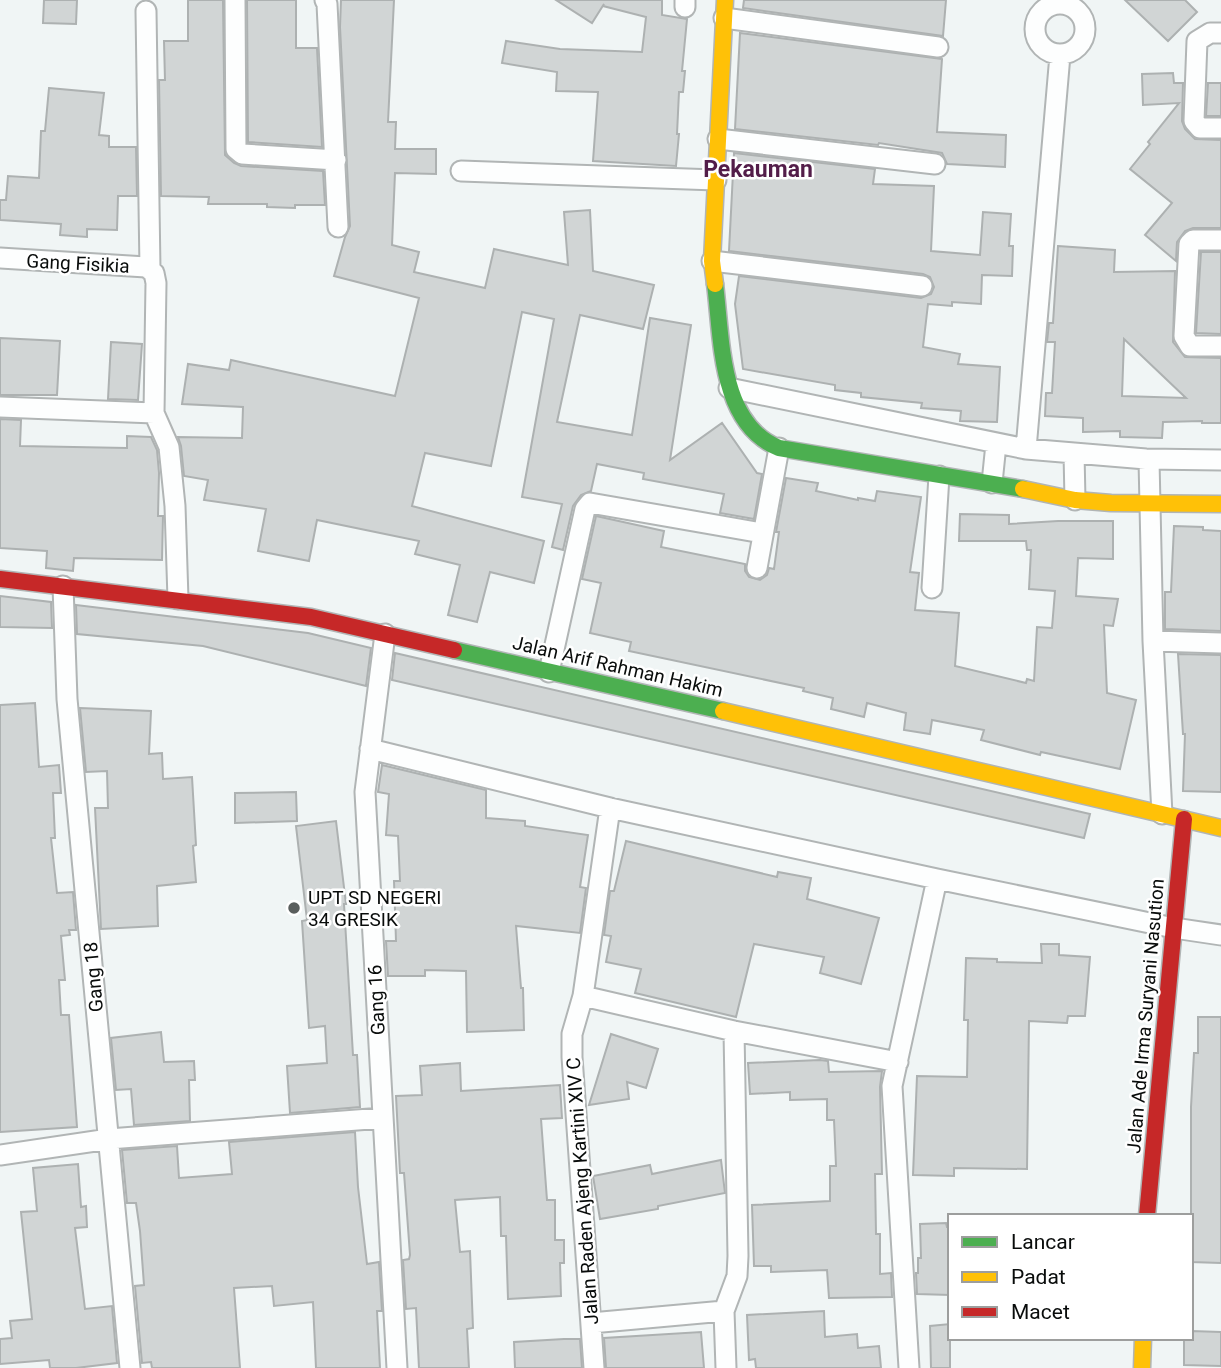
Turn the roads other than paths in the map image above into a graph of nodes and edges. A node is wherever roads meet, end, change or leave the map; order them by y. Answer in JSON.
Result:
{"nodes":[{"id":1,"x":235,"y":0,"type":"edge"},
{"id":2,"x":325,"y":0,"type":"edge"},
{"id":3,"x":1061,"y":2,"type":"edge"},
{"id":4,"x":725,"y":9,"type":"edge"},
{"id":5,"x":146,"y":11,"type":"dead end"},
{"id":6,"x":1221,"y":33,"type":"edge"},
{"id":7,"x":938,"y":47,"type":"dead end"},
{"id":8,"x":1060,"y":55,"type":"junction"},
{"id":9,"x":1221,"y":128,"type":"edge"},
{"id":10,"x":718,"y":139,"type":"junction"},
{"id":11,"x":336,"y":160,"type":"junction"},
{"id":12,"x":935,"y":164,"type":"dead end"},
{"id":13,"x":461,"y":170,"type":"dead end"},
{"id":14,"x":716,"y":180,"type":"junction"},
{"id":15,"x":338,"y":228,"type":"dead end"},
{"id":16,"x":1221,"y":240,"type":"edge"},
{"id":17,"x":0,"y":258,"type":"edge"},
{"id":18,"x":712,"y":261,"type":"junction"},
{"id":19,"x":152,"y":271,"type":"junction"},
{"id":20,"x":922,"y":286,"type":"dead end"},
{"id":21,"x":1221,"y":346,"type":"edge"},
{"id":22,"x":729,"y":388,"type":"junction"},
{"id":23,"x":0,"y":407,"type":"edge"},
{"id":24,"x":154,"y":413,"type":"junction"},
{"id":25,"x":996,"y":444,"type":"junction"},
{"id":26,"x":779,"y":448,"type":"junction"},
{"id":27,"x":1026,"y":449,"type":"junction"},
{"id":28,"x":1074,"y":453,"type":"junction"},
{"id":29,"x":1149,"y":460,"type":"junction"},
{"id":30,"x":1221,"y":460,"type":"edge"},
{"id":31,"x":939,"y":476,"type":"junction"},
{"id":32,"x":992,"y":483,"type":"junction"},
{"id":33,"x":1075,"y":500,"type":"junction"},
{"id":34,"x":1149,"y":503,"type":"junction"},
{"id":35,"x":1221,"y":504,"type":"edge"},
{"id":36,"x":762,"y":533,"type":"junction"},
{"id":37,"x":757,"y":568,"type":"dead end"},
{"id":38,"x":0,"y":579,"type":"edge"},
{"id":39,"x":63,"y":586,"type":"junction"},
{"id":40,"x":932,"y":588,"type":"dead end"},
{"id":41,"x":178,"y":599,"type":"junction"},
{"id":42,"x":385,"y":634,"type":"junction"},
{"id":43,"x":1153,"y":641,"type":"junction"},
{"id":44,"x":1221,"y":643,"type":"edge"},
{"id":45,"x":549,"y":671,"type":"junction"},
{"id":46,"x":370,"y":749,"type":"junction"},
{"id":47,"x":610,"y":808,"type":"junction"},
{"id":48,"x":1163,"y":814,"type":"junction"},
{"id":49,"x":1184,"y":820,"type":"junction"},
{"id":50,"x":1221,"y":828,"type":"edge"},
{"id":51,"x":937,"y":879,"type":"junction"},
{"id":52,"x":1174,"y":928,"type":"junction"},
{"id":53,"x":1221,"y":935,"type":"edge"},
{"id":54,"x":583,"y":996,"type":"junction"},
{"id":55,"x":734,"y":1031,"type":"junction"},
{"id":56,"x":898,"y":1062,"type":"junction"},
{"id":57,"x":383,"y":1118,"type":"junction"},
{"id":58,"x":109,"y":1139,"type":"junction"},
{"id":59,"x":0,"y":1155,"type":"edge"},
{"id":60,"x":1147,"y":1214,"type":"edge"},
{"id":61,"x":724,"y":1311,"type":"junction"},
{"id":62,"x":591,"y":1322,"type":"junction"},
{"id":63,"x":1143,"y":1340,"type":"edge"},
{"id":64,"x":130,"y":1368,"type":"edge"},
{"id":65,"x":397,"y":1368,"type":"edge"},
{"id":66,"x":594,"y":1368,"type":"edge"},
{"id":67,"x":726,"y":1368,"type":"edge"},
{"id":68,"x":909,"y":1368,"type":"edge"},
{"id":69,"x":1142,"y":1368,"type":"edge"}],
"edges":[{"from":1,"to":11,"type":"street"},
{"from":2,"to":11,"type":"street"},
{"from":3,"to":8,"type":"street"},
{"from":3,"to":8,"type":"street"},
{"from":4,"to":7,"type":"street"},
{"from":4,"to":10,"type":"street"},
{"from":5,"to":19,"type":"street"},
{"from":6,"to":9,"type":"street"},
{"from":8,"to":27,"type":"street"},
{"from":10,"to":12,"type":"street"},
{"from":10,"to":14,"type":"street"},
{"from":11,"to":15,"type":"street"},
{"from":13,"to":14,"type":"street"},
{"from":14,"to":18,"type":"street"},
{"from":16,"to":21,"type":"street"},
{"from":17,"to":19,"type":"street","name":"Gang Fisikia"},
{"from":18,"to":20,"type":"street"},
{"from":18,"to":22,"type":"street"},
{"from":19,"to":24,"type":"street"},
{"from":22,"to":25,"type":"street"},
{"from":22,"to":26,"type":"street"},
{"from":23,"to":24,"type":"street"},
{"from":24,"to":41,"type":"street"},
{"from":25,"to":27,"type":"street"},
{"from":25,"to":32,"type":"street"},
{"from":26,"to":31,"type":"street"},
{"from":26,"to":36,"type":"street"},
{"from":27,"to":28,"type":"street"},
{"from":28,"to":29,"type":"street"},
{"from":28,"to":33,"type":"street"},
{"from":29,"to":30,"type":"street"},
{"from":29,"to":34,"type":"street"},
{"from":31,"to":32,"type":"street"},
{"from":31,"to":40,"type":"street"},
{"from":32,"to":33,"type":"street"},
{"from":33,"to":34,"type":"street"},
{"from":34,"to":35,"type":"street"},
{"from":34,"to":43,"type":"street"},
{"from":36,"to":37,"type":"street"},
{"from":36,"to":45,"type":"street"},
{"from":38,"to":39,"type":"street","name":"Jalan Arif Rahman Hakim"},
{"from":39,"to":41,"type":"street","name":"Jalan Arif Rahman Hakim"},
{"from":39,"to":58,"type":"street","name":"Gang 18"},
{"from":41,"to":42,"type":"street","name":"Jalan Arif Rahman Hakim"},
{"from":42,"to":45,"type":"street","name":"Jalan Arif Rahman Hakim"},
{"from":42,"to":46,"type":"street","name":"Gang 16"},
{"from":43,"to":44,"type":"street"},
{"from":43,"to":48,"type":"street"},
{"from":45,"to":48,"type":"street","name":"Jalan Arif Rahman Hakim"},
{"from":46,"to":47,"type":"street"},
{"from":46,"to":57,"type":"street","name":"Gang 16"},
{"from":47,"to":51,"type":"street"},
{"from":47,"to":54,"type":"street","name":"Jalan Raden Ajeng Kartini XIV C"},
{"from":48,"to":49,"type":"street","name":"Jalan Arif Rahman Hakim"},
{"from":49,"to":50,"type":"street","name":"Jalan Arif Rahman Hakim"},
{"from":49,"to":52,"type":"street","name":"Jalan Ade Irma Suryani Nasution"},
{"from":51,"to":52,"type":"street"},
{"from":51,"to":56,"type":"street"},
{"from":52,"to":53,"type":"street"},
{"from":52,"to":60,"type":"street","name":"Jalan Ade Irma Suryani Nasution"},
{"from":54,"to":55,"type":"street"},
{"from":54,"to":62,"type":"street","name":"Jalan Raden Ajeng Kartini XIV C"},
{"from":55,"to":56,"type":"street"},
{"from":55,"to":61,"type":"street"},
{"from":56,"to":68,"type":"street"},
{"from":57,"to":58,"type":"street"},
{"from":57,"to":65,"type":"street","name":"Gang 16"},
{"from":58,"to":59,"type":"street"},
{"from":58,"to":64,"type":"street","name":"Gang 18"},
{"from":61,"to":62,"type":"street"},
{"from":61,"to":67,"type":"street"},
{"from":62,"to":66,"type":"street","name":"Jalan Raden Ajeng Kartini XIV C"},
{"from":63,"to":69,"type":"street"}]}
